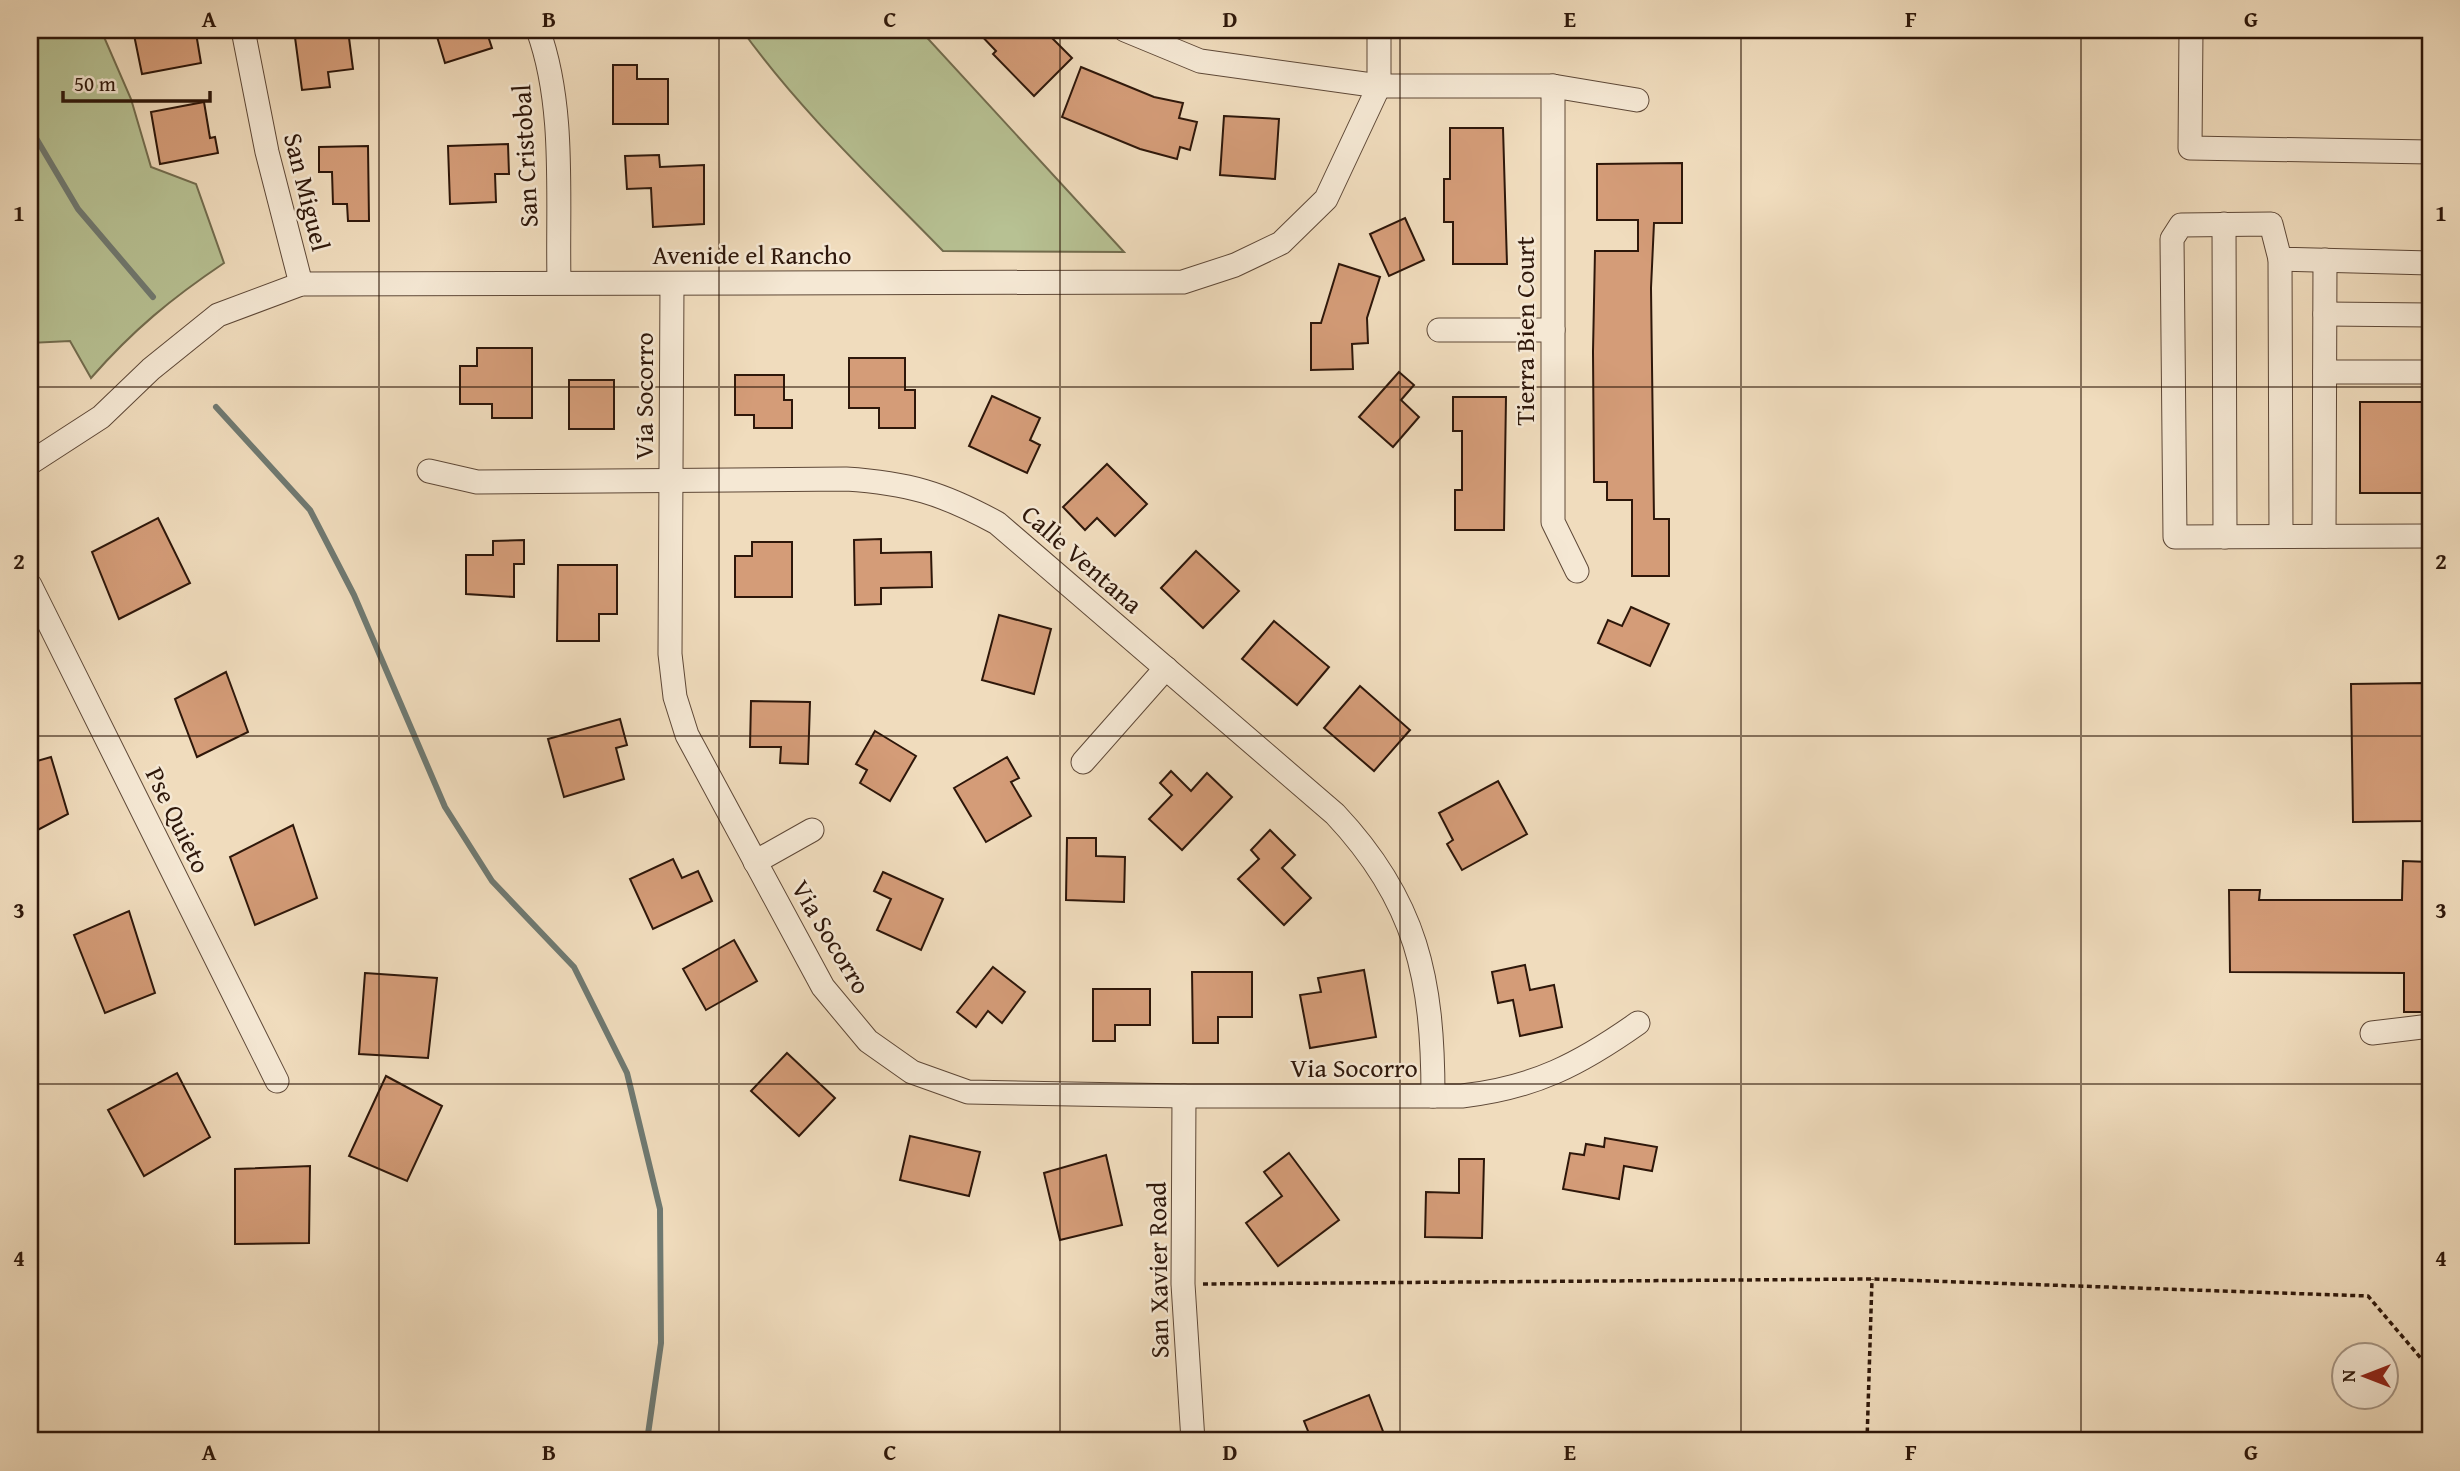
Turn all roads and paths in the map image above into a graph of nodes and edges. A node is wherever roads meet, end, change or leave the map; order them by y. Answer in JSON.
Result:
{"nodes":[{"id":1,"x":243,"y":30,"type":"edge"},
{"id":2,"x":538,"y":30,"type":"edge"},
{"id":3,"x":1379,"y":30,"type":"edge"},
{"id":4,"x":2190,"y":30,"type":"edge"},
{"id":5,"x":1140,"y":33,"type":"edge"},
{"id":6,"x":1379,"y":86,"type":"junction"},
{"id":7,"x":1553,"y":86,"type":"junction"},
{"id":8,"x":1637,"y":100,"type":"dead end"},
{"id":9,"x":2430,"y":152,"type":"edge"},
{"id":10,"x":2224,"y":224,"type":"junction"},
{"id":11,"x":2280,"y":259,"type":"junction"},
{"id":12,"x":2325,"y":260,"type":"junction"},
{"id":13,"x":2430,"y":263,"type":"edge"},
{"id":14,"x":559,"y":281,"type":"junction"},
{"id":15,"x":301,"y":284,"type":"junction"},
{"id":16,"x":672,"y":284,"type":"junction"},
{"id":17,"x":2325,"y":314,"type":"junction"},
{"id":18,"x":2430,"y":315,"type":"edge"},
{"id":19,"x":1439,"y":330,"type":"dead end"},
{"id":20,"x":1553,"y":330,"type":"junction"},
{"id":21,"x":2325,"y":372,"type":"junction"},
{"id":22,"x":2430,"y":372,"type":"edge"},
{"id":23,"x":30,"y":463,"type":"edge"},
{"id":24,"x":429,"y":471,"type":"dead end"},
{"id":25,"x":672,"y":481,"type":"junction"},
{"id":26,"x":2281,"y":536,"type":"junction"},
{"id":27,"x":2324,"y":536,"type":"junction"},
{"id":28,"x":2430,"y":536,"type":"edge"},
{"id":29,"x":2225,"y":537,"type":"junction"},
{"id":30,"x":1577,"y":571,"type":"dead end"},
{"id":31,"x":30,"y":585,"type":"edge"},
{"id":32,"x":1166,"y":668,"type":"junction"},
{"id":33,"x":1083,"y":762,"type":"dead end"},
{"id":34,"x":812,"y":830,"type":"dead end"},
{"id":35,"x":755,"y":862,"type":"junction"},
{"id":36,"x":1638,"y":1023,"type":"dead end"},
{"id":37,"x":2430,"y":1026,"type":"edge"},
{"id":38,"x":2372,"y":1033,"type":"dead end"},
{"id":39,"x":277,"y":1081,"type":"dead end"},
{"id":40,"x":1433,"y":1096,"type":"junction"},
{"id":41,"x":1184,"y":1097,"type":"junction"},
{"id":42,"x":1872,"y":1279,"type":"junction"},
{"id":43,"x":1183,"y":1284,"type":"junction"},
{"id":44,"x":2430,"y":1369,"type":"edge"},
{"id":45,"x":1193,"y":1441,"type":"edge"},
{"id":46,"x":1867,"y":1441,"type":"edge"}],
"edges":[{"from":1,"to":15,"type":"street","name":"San Miguel"},
{"from":2,"to":14,"type":"street","name":"San Cristobal"},
{"from":3,"to":6,"type":"street","name":"Avenide el Rancho"},
{"from":4,"to":9,"type":"street"},
{"from":5,"to":6,"type":"street"},
{"from":6,"to":7,"type":"street"},
{"from":6,"to":16,"type":"street","name":"Avenide el Rancho"},
{"from":7,"to":8,"type":"street"},
{"from":7,"to":20,"type":"street","name":"Tierra Bien Court"},
{"from":10,"to":11,"type":"street"},
{"from":10,"to":29,"type":"street"},
{"from":10,"to":29,"type":"street"},
{"from":11,"to":12,"type":"street"},
{"from":11,"to":26,"type":"street"},
{"from":12,"to":13,"type":"street"},
{"from":12,"to":17,"type":"street"},
{"from":14,"to":15,"type":"street","name":"Avenide el Rancho"},
{"from":14,"to":16,"type":"street","name":"Avenide el Rancho"},
{"from":15,"to":23,"type":"street","name":"Avenide el Rancho"},
{"from":16,"to":25,"type":"street","name":"Via Socorro"},
{"from":17,"to":18,"type":"street"},
{"from":17,"to":21,"type":"street"},
{"from":19,"to":20,"type":"street"},
{"from":20,"to":30,"type":"street","name":"Tierra Bien Court"},
{"from":21,"to":22,"type":"street"},
{"from":21,"to":27,"type":"street"},
{"from":24,"to":25,"type":"street","name":"Calle Ventana"},
{"from":25,"to":32,"type":"street","name":"Calle Ventana"},
{"from":25,"to":35,"type":"street","name":"Via Socorro"},
{"from":26,"to":27,"type":"street"},
{"from":26,"to":29,"type":"street"},
{"from":27,"to":28,"type":"street"},
{"from":31,"to":39,"type":"street","name":"Pse Quieto"},
{"from":32,"to":33,"type":"street"},
{"from":32,"to":40,"type":"street","name":"Calle Ventana"},
{"from":34,"to":35,"type":"street"},
{"from":35,"to":41,"type":"street","name":"Via Socorro"},
{"from":36,"to":40,"type":"street","name":"Via Socorro"},
{"from":37,"to":38,"type":"street"},
{"from":40,"to":41,"type":"street","name":"Via Socorro"},
{"from":41,"to":43,"type":"street","name":"San Xavier Road"},
{"from":42,"to":43,"type":"path"},
{"from":42,"to":44,"type":"path"},
{"from":42,"to":46,"type":"path"},
{"from":43,"to":45,"type":"street","name":"San Xavier Road"}]}
